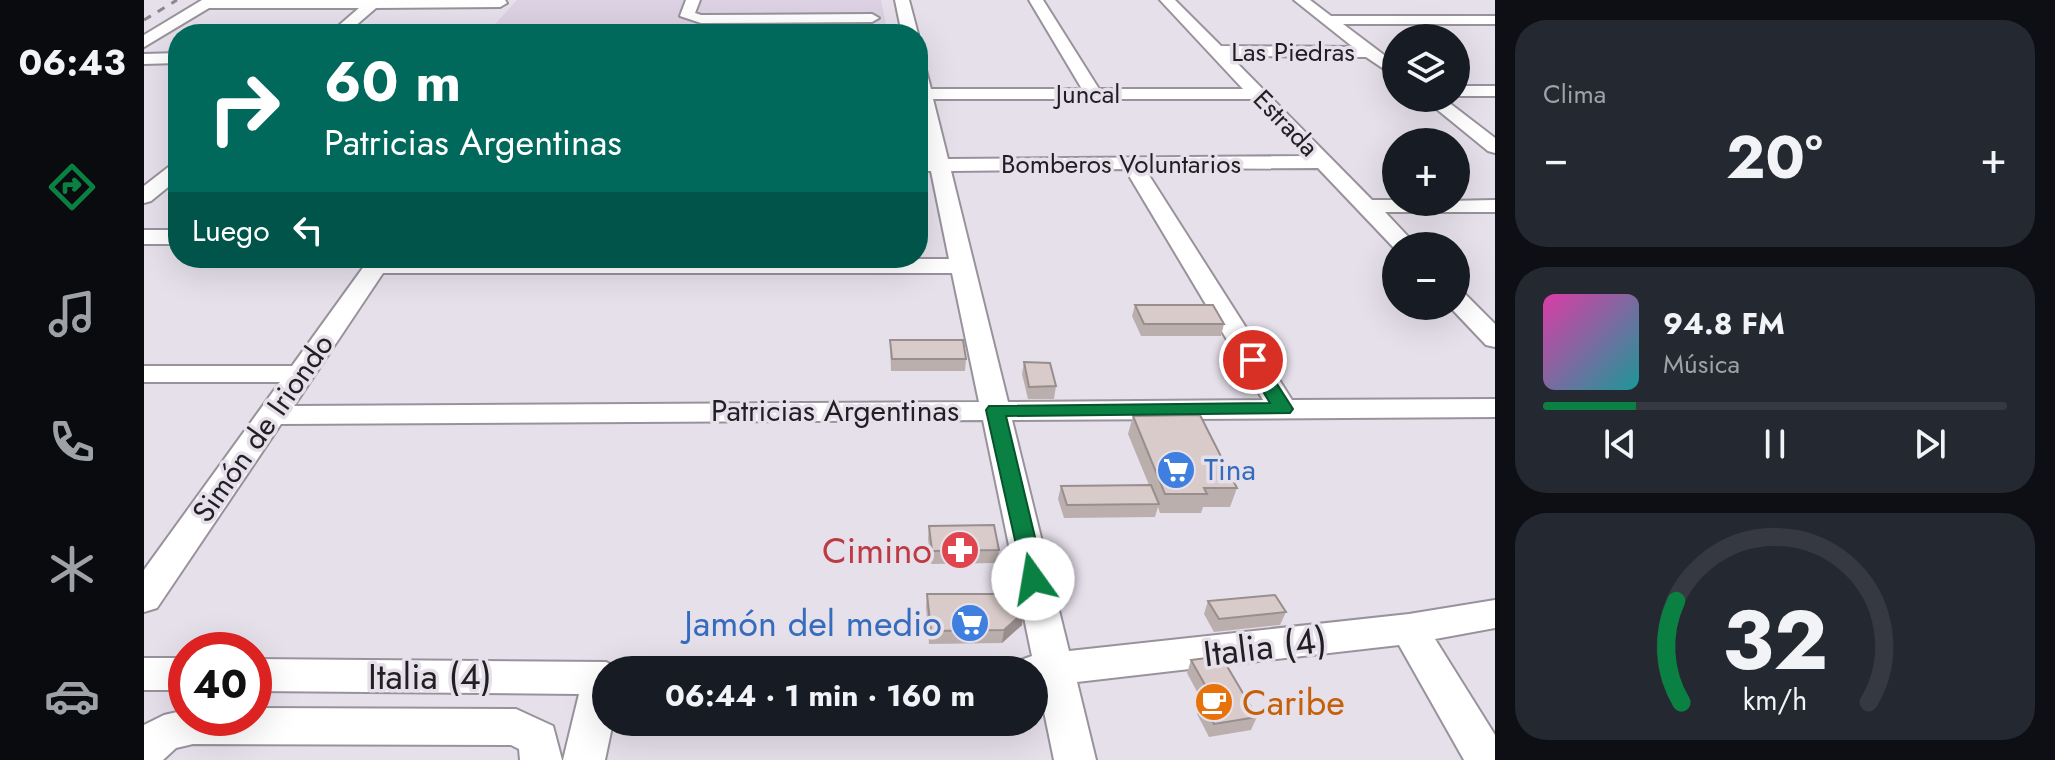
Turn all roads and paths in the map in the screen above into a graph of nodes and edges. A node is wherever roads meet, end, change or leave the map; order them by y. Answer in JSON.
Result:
{"nodes":[{"id":1,"x":902,"y":0,"type":"edge"},
{"id":2,"x":1036,"y":0,"type":"edge"},
{"id":3,"x":1167,"y":0,"type":"edge"},
{"id":4,"x":1301,"y":0,"type":"edge"},
{"id":5,"x":210,"y":2,"type":"edge"},
{"id":6,"x":375,"y":2,"type":"edge"},
{"id":7,"x":500,"y":3,"type":"dead end"},
{"id":8,"x":691,"y":4,"type":"edge"},
{"id":9,"x":1475,"y":6,"type":"dead end"},
{"id":10,"x":825,"y":9,"type":"edge"},
{"id":11,"x":867,"y":12,"type":"dead end"},
{"id":12,"x":1495,"y":19,"type":"edge"},
{"id":13,"x":1326,"y":20,"type":"junction"},
{"id":14,"x":174,"y":24,"type":"edge"},
{"id":15,"x":349,"y":24,"type":"edge"},
{"id":16,"x":908,"y":24,"type":"edge"},
{"id":17,"x":168,"y":27,"type":"edge"},
{"id":18,"x":144,"y":42,"type":"edge"},
{"id":19,"x":1217,"y":51,"type":"junction"},
{"id":20,"x":1369,"y":52,"type":"junction"},
{"id":21,"x":168,"y":58,"type":"edge"},
{"id":22,"x":144,"y":59,"type":"edge"},
{"id":23,"x":1382,"y":62,"type":"edge"},
{"id":24,"x":928,"y":86,"type":"edge"},
{"id":25,"x":1470,"y":91,"type":"edge"},
{"id":26,"x":1495,"y":91,"type":"edge"},
{"id":27,"x":1094,"y":94,"type":"junction"},
{"id":28,"x":1258,"y":94,"type":"junction"},
{"id":29,"x":1450,"y":112,"type":"edge"},
{"id":30,"x":1495,"y":147,"type":"edge"},
{"id":31,"x":1324,"y":162,"type":"junction"},
{"id":32,"x":1132,"y":164,"type":"junction"},
{"id":33,"x":929,"y":165,"type":"edge"},
{"id":34,"x":168,"y":177,"type":"edge"},
{"id":35,"x":144,"y":197,"type":"edge"},
{"id":36,"x":1367,"y":206,"type":"junction"},
{"id":37,"x":1495,"y":206,"type":"edge"},
{"id":38,"x":1392,"y":232,"type":"edge"},
{"id":39,"x":144,"y":237,"type":"edge"},
{"id":40,"x":168,"y":237,"type":"edge"},
{"id":41,"x":928,"y":266,"type":"edge"},
{"id":42,"x":963,"y":266,"type":"junction"},
{"id":43,"x":375,"y":268,"type":"edge"},
{"id":44,"x":1470,"y":313,"type":"edge"},
{"id":45,"x":1495,"y":339,"type":"edge"},
{"id":46,"x":144,"y":374,"type":"edge"},
{"id":47,"x":301,"y":374,"type":"junction"},
{"id":48,"x":1495,"y":408,"type":"edge"},
{"id":49,"x":1283,"y":409,"type":"junction"},
{"id":50,"x":996,"y":410,"type":"junction"},
{"id":51,"x":272,"y":415,"type":"junction"},
{"id":52,"x":144,"y":598,"type":"edge"},
{"id":53,"x":1495,"y":614,"type":"edge"},
{"id":54,"x":1409,"y":629,"type":"junction"},
{"id":55,"x":1041,"y":656,"type":"edge"},
{"id":56,"x":1048,"y":671,"type":"edge"},
{"id":57,"x":144,"y":674,"type":"edge"},
{"id":58,"x":168,"y":674,"type":"edge"},
{"id":59,"x":272,"y":675,"type":"edge"},
{"id":60,"x":592,"y":678,"type":"edge"},
{"id":61,"x":1048,"y":682,"type":"edge"},
{"id":62,"x":592,"y":727,"type":"edge"},
{"id":63,"x":144,"y":751,"type":"edge"},
{"id":64,"x":541,"y":760,"type":"edge"},
{"id":65,"x":584,"y":760,"type":"edge"},
{"id":66,"x":1075,"y":760,"type":"edge"},
{"id":67,"x":1487,"y":760,"type":"edge"}],
"edges":[{"from":1,"to":16,"type":"street"},
{"from":2,"to":27,"type":"street"},
{"from":3,"to":19,"type":"street","name":"Estrada"},
{"from":4,"to":13,"type":"street"},
{"from":5,"to":6,"type":"street"},
{"from":5,"to":14,"type":"street"},
{"from":6,"to":7,"type":"street"},
{"from":6,"to":15,"type":"street"},
{"from":8,"to":10,"type":"street"},
{"from":9,"to":12,"type":"street"},
{"from":10,"to":11,"type":"street"},
{"from":12,"to":13,"type":"street"},
{"from":13,"to":20,"type":"street"},
{"from":17,"to":18,"type":"street"},
{"from":19,"to":20,"type":"street","name":"Las Piedras"},
{"from":19,"to":28,"type":"street","name":"Estrada"},
{"from":20,"to":23,"type":"street"},
{"from":21,"to":22,"type":"street"},
{"from":24,"to":27,"type":"street","name":"Juncal"},
{"from":25,"to":26,"type":"street"},
{"from":27,"to":28,"type":"street","name":"Juncal"},
{"from":28,"to":31,"type":"street","name":"Estrada"},
{"from":29,"to":30,"type":"street"},
{"from":31,"to":32,"type":"street","name":"Bomberos Voluntarios"},
{"from":31,"to":36,"type":"street","name":"Estrada"},
{"from":32,"to":33,"type":"street","name":"Bomberos Voluntarios"},
{"from":32,"to":49,"type":"street"},
{"from":33,"to":42,"type":"street"},
{"from":34,"to":35,"type":"street"},
{"from":36,"to":37,"type":"street"},
{"from":36,"to":38,"type":"street","name":"Estrada"},
{"from":39,"to":40,"type":"street"},
{"from":41,"to":42,"type":"street"},
{"from":42,"to":50,"type":"street"},
{"from":43,"to":47,"type":"street","name":"Simón de Iriondo"},
{"from":44,"to":45,"type":"street"},
{"from":46,"to":47,"type":"street"},
{"from":47,"to":51,"type":"street","name":"Simón de Iriondo"},
{"from":48,"to":49,"type":"street","name":"Patricias Argentinas"},
{"from":49,"to":50,"type":"street","name":"Patricias Argentinas"},
{"from":50,"to":51,"type":"street","name":"Patricias Argentinas"},
{"from":50,"to":55,"type":"street"},
{"from":51,"to":52,"type":"street","name":"Simón de Iriondo"},
{"from":53,"to":54,"type":"street","name":"Italia (4)"},
{"from":54,"to":56,"type":"street","name":"Italia (4)"},
{"from":54,"to":67,"type":"street"},
{"from":57,"to":58,"type":"street"},
{"from":59,"to":60,"type":"street","name":"Italia (4)"},
{"from":61,"to":66,"type":"street"},
{"from":62,"to":65,"type":"street"},
{"from":63,"to":64,"type":"street"}]}
